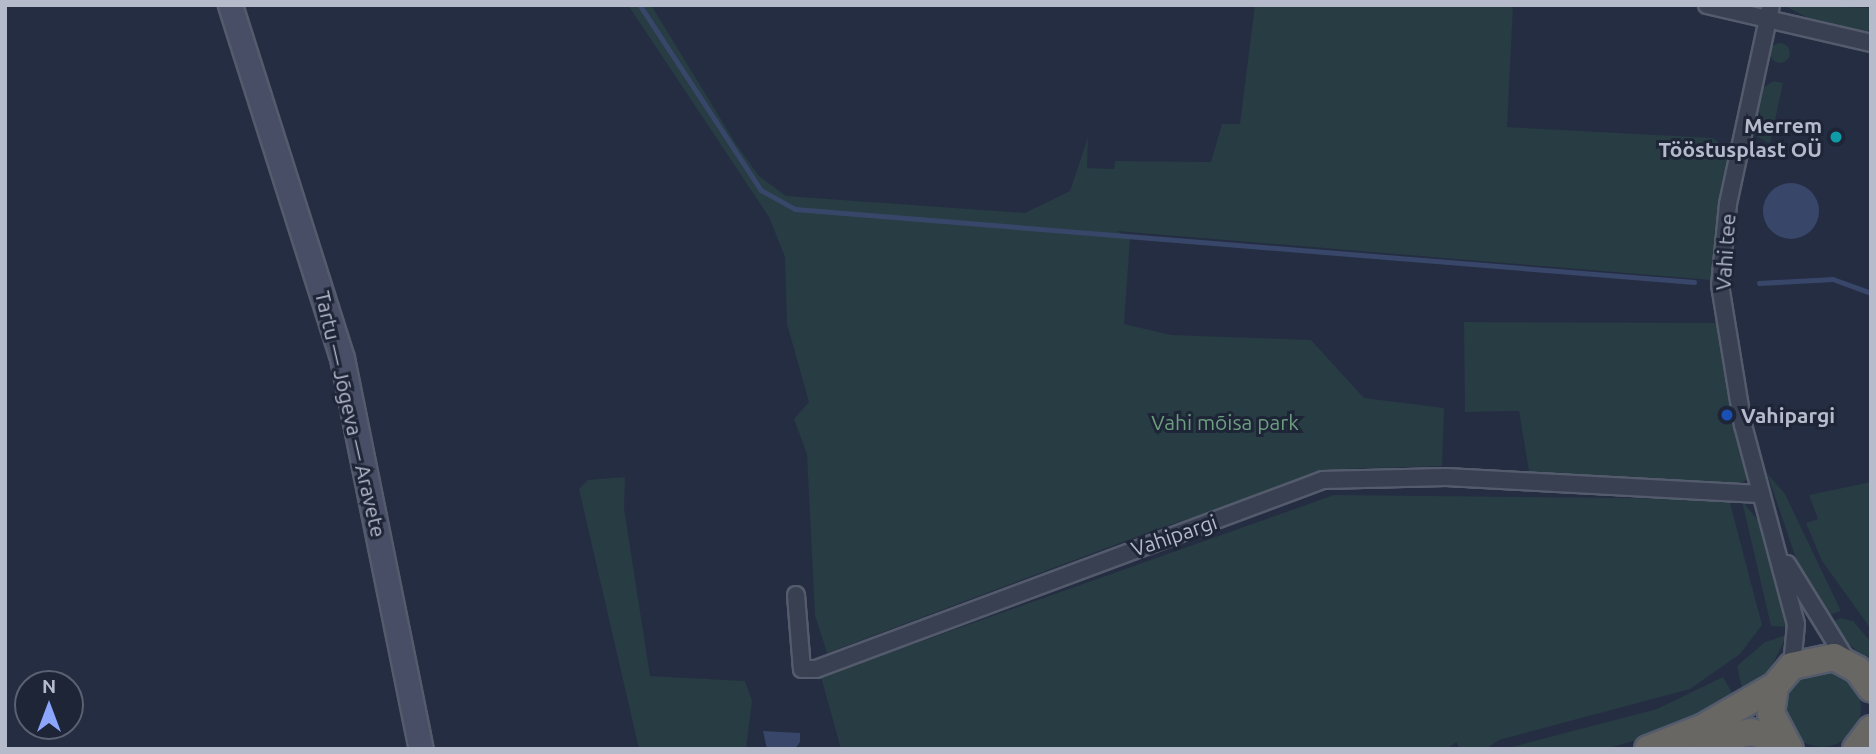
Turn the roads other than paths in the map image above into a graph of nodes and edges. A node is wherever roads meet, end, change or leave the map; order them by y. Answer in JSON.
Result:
{"nodes":[{"id":1,"x":230,"y":5,"type":"edge"},
{"id":2,"x":1707,"y":5,"type":"edge"},
{"id":3,"x":1770,"y":12,"type":"edge"},
{"id":4,"x":1871,"y":43,"type":"edge"},
{"id":5,"x":1760,"y":494,"type":"junction"},
{"id":6,"x":1774,"y":540,"type":"junction"},
{"id":7,"x":796,"y":595,"type":"dead end"},
{"id":8,"x":1784,"y":676,"type":"junction"},
{"id":9,"x":1863,"y":677,"type":"edge"},
{"id":10,"x":1871,"y":729,"type":"edge"},
{"id":11,"x":1786,"y":745,"type":"edge"},
{"id":12,"x":421,"y":749,"type":"edge"},
{"id":13,"x":1648,"y":749,"type":"edge"},
{"id":14,"x":1673,"y":749,"type":"edge"},
{"id":15,"x":1856,"y":749,"type":"edge"}],
"edges":[{"from":1,"to":12,"type":"main road","name":"Tartu — Jõgeva — Aravete"},
{"from":2,"to":3,"type":"street"},
{"from":3,"to":4,"type":"street"},
{"from":3,"to":5,"type":"street","name":"Vahi tee"},
{"from":5,"to":6,"type":"street","name":"Vahi tee"},
{"from":5,"to":7,"type":"street","name":"Vahipargi"},
{"from":6,"to":8,"type":"street"},
{"from":6,"to":9,"type":"street"},
{"from":8,"to":9,"type":"highway"},
{"from":8,"to":11,"type":"highway"},
{"from":8,"to":13,"type":"highway"},
{"from":10,"to":15,"type":"highway"},
{"from":11,"to":14,"type":"highway"}]}
